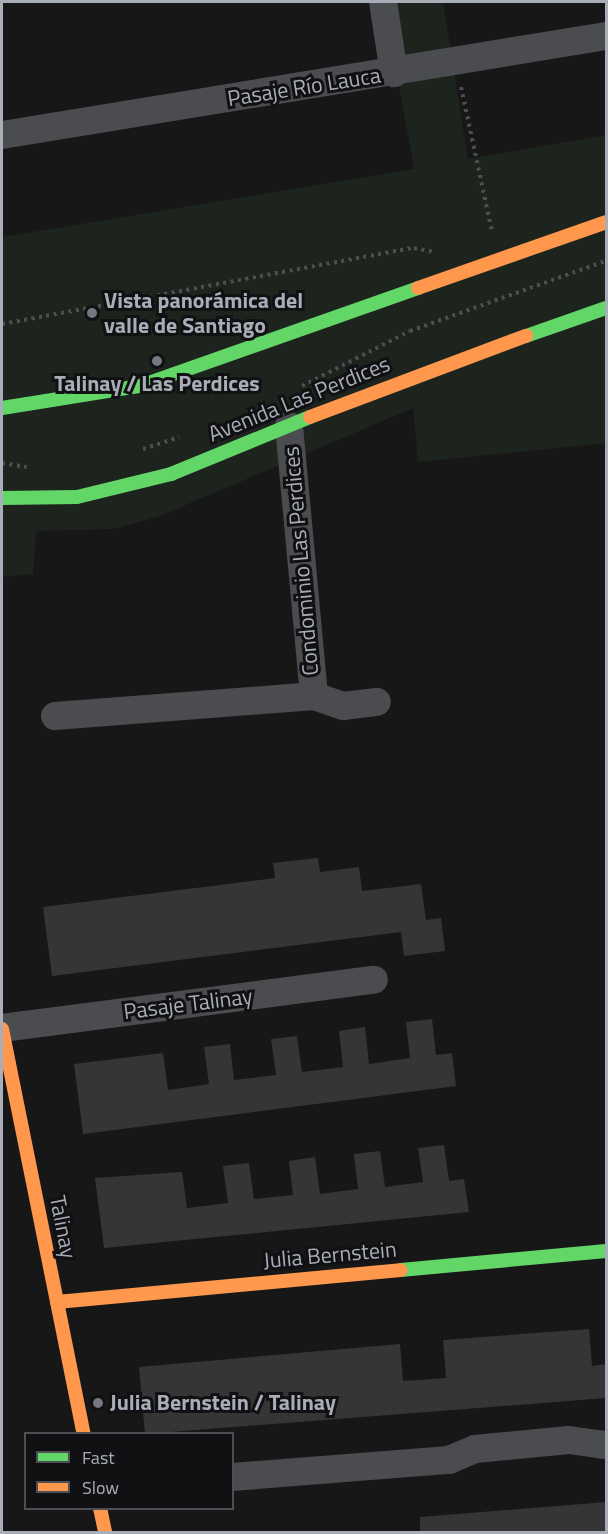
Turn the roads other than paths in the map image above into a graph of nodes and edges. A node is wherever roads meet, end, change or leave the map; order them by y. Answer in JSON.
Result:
{"nodes":[{"id":1,"x":383,"y":2,"type":"edge"},
{"id":2,"x":606,"y":36,"type":"edge"},
{"id":3,"x":394,"y":73,"type":"junction"},
{"id":4,"x":2,"y":135,"type":"edge"},
{"id":5,"x":606,"y":222,"type":"edge"},
{"id":6,"x":606,"y":308,"type":"edge"},
{"id":7,"x":2,"y":408,"type":"edge"},
{"id":8,"x":290,"y":426,"type":"junction"},
{"id":9,"x":2,"y":498,"type":"edge"},
{"id":10,"x":314,"y":696,"type":"junction"},
{"id":11,"x":377,"y":702,"type":"dead end"},
{"id":12,"x":55,"y":716,"type":"dead end"},
{"id":13,"x":374,"y":980,"type":"dead end"},
{"id":14,"x":2,"y":1028,"type":"edge"},
{"id":15,"x":606,"y":1251,"type":"edge"},
{"id":16,"x":57,"y":1302,"type":"junction"},
{"id":17,"x":84,"y":1432,"type":"edge"},
{"id":18,"x":601,"y":1446,"type":"edge"},
{"id":19,"x":234,"y":1477,"type":"edge"},
{"id":20,"x":100,"y":1510,"type":"edge"},
{"id":21,"x":105,"y":1533,"type":"edge"}],
"edges":[{"from":1,"to":3,"type":"street"},
{"from":2,"to":3,"type":"street","name":"Pasaje Río Lauca"},
{"from":3,"to":4,"type":"street","name":"Pasaje Río Lauca"},
{"from":5,"to":7,"type":"main road"},
{"from":6,"to":8,"type":"main road","name":"Avenida Las Perdices"},
{"from":8,"to":9,"type":"main road","name":"Avenida Las Perdices"},
{"from":8,"to":10,"type":"street","name":"Condominio Las Perdices"},
{"from":10,"to":11,"type":"street","name":"Condominio Las Perdices"},
{"from":10,"to":12,"type":"street","name":"Condominio Las Perdices"},
{"from":13,"to":14,"type":"street","name":"Pasaje Talinay"},
{"from":14,"to":16,"type":"main road","name":"Talinay"},
{"from":15,"to":16,"type":"main road","name":"Julia Bernstein"},
{"from":16,"to":17,"type":"main road","name":"Talinay"},
{"from":18,"to":19,"type":"street"},
{"from":20,"to":21,"type":"main road"}]}
